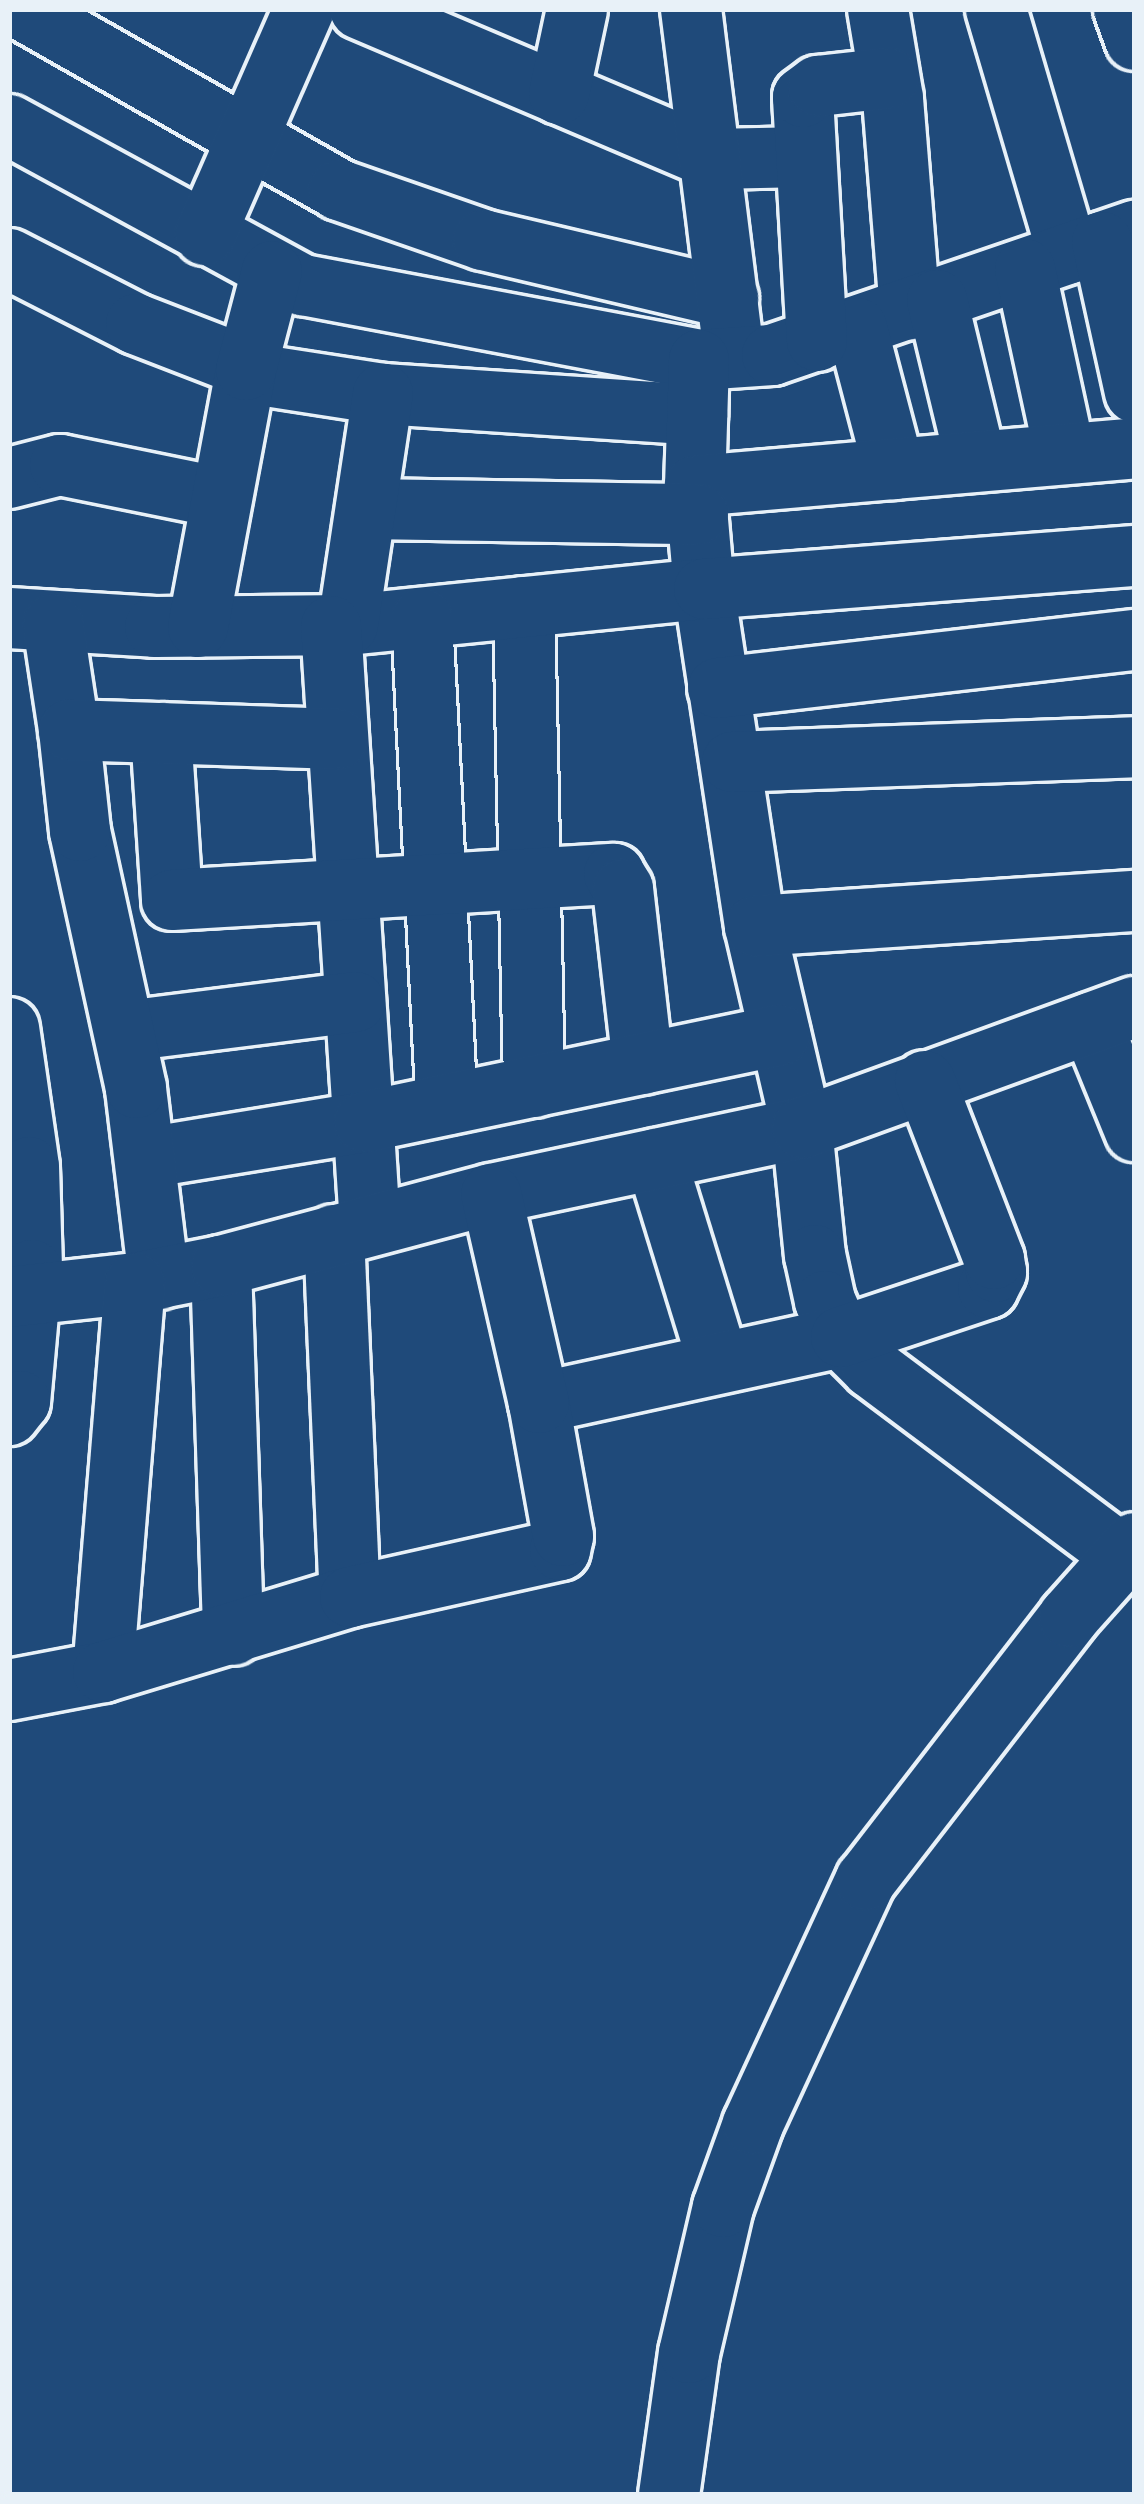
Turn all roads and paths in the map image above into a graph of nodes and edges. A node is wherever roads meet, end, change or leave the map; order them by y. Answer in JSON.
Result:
{"nodes":[{"id":1,"x":19,"y":9,"type":"edge"},
{"id":2,"x":304,"y":9,"type":"edge"},
{"id":3,"x":360,"y":9,"type":"edge"},
{"id":4,"x":577,"y":9,"type":"edge"},
{"id":5,"x":691,"y":9,"type":"edge"},
{"id":6,"x":878,"y":9,"type":"edge"},
{"id":7,"x":996,"y":9,"type":"edge"},
{"id":8,"x":1124,"y":9,"type":"edge"},
{"id":9,"x":9,"y":29,"type":"edge"},
{"id":10,"x":472,"y":32,"type":"edge"},
{"id":11,"x":1135,"y":40,"type":"edge"},
{"id":12,"x":889,"y":78,"type":"junction"},
{"id":13,"x":559,"y":94,"type":"junction"},
{"id":14,"x":9,"y":125,"type":"edge"},
{"id":15,"x":246,"y":139,"type":"junction"},
{"id":16,"x":806,"y":157,"type":"junction"},
{"id":17,"x":713,"y":159,"type":"junction"},
{"id":18,"x":339,"y":190,"type":"junction"},
{"id":19,"x":205,"y":235,"type":"junction"},
{"id":20,"x":1083,"y":249,"type":"edge"},
{"id":21,"x":9,"y":259,"type":"edge"},
{"id":22,"x":288,"y":278,"type":"junction"},
{"id":23,"x":728,"y":298,"type":"junction"},
{"id":24,"x":880,"y":320,"type":"junction"},
{"id":25,"x":246,"y":370,"type":"junction"},
{"id":26,"x":710,"y":379,"type":"junction"},
{"id":27,"x":1135,"y":392,"type":"edge"},
{"id":28,"x":383,"y":394,"type":"junction"},
{"id":29,"x":1135,"y":448,"type":"edge"},
{"id":30,"x":1066,"y":454,"type":"junction"},
{"id":31,"x":976,"y":461,"type":"junction"},
{"id":32,"x":894,"y":469,"type":"junction"},
{"id":33,"x":9,"y":478,"type":"edge"},
{"id":34,"x":222,"y":499,"type":"junction"},
{"id":35,"x":697,"y":500,"type":"junction"},
{"id":36,"x":366,"y":509,"type":"junction"},
{"id":37,"x":1135,"y":556,"type":"edge"},
{"id":38,"x":704,"y":589,"type":"junction"},
{"id":39,"x":524,"y":607,"type":"junction"},
{"id":40,"x":422,"y":618,"type":"junction"},
{"id":41,"x":31,"y":621,"type":"edge"},
{"id":42,"x":339,"y":626,"type":"junction"},
{"id":43,"x":198,"y":627,"type":"junction"},
{"id":44,"x":1135,"y":640,"type":"edge"},
{"id":45,"x":718,"y":688,"type":"junction"},
{"id":46,"x":69,"y":730,"type":"junction"},
{"id":47,"x":160,"y":733,"type":"junction"},
{"id":48,"x":338,"y":739,"type":"junction"},
{"id":49,"x":1135,"y":747,"type":"edge"},
{"id":50,"x":732,"y":762,"type":"junction"},
{"id":51,"x":166,"y":824,"type":"junction"},
{"id":52,"x":80,"y":831,"type":"junction"},
{"id":53,"x":530,"y":880,"type":"junction"},
{"id":54,"x":438,"y":888,"type":"junction"},
{"id":55,"x":347,"y":890,"type":"junction"},
{"id":56,"x":172,"y":900,"type":"junction"},
{"id":57,"x":1135,"y":901,"type":"edge"},
{"id":58,"x":99,"y":910,"type":"junction"},
{"id":59,"x":755,"y":926,"type":"junction"},
{"id":60,"x":356,"y":1002,"type":"junction"},
{"id":61,"x":1113,"y":1015,"type":"edge"},
{"id":62,"x":126,"y":1031,"type":"junction"},
{"id":63,"x":780,"y":1035,"type":"junction"},
{"id":64,"x":643,"y":1064,"type":"junction"},
{"id":65,"x":12,"y":1066,"type":"edge"},
{"id":66,"x":926,"y":1081,"type":"junction"},
{"id":67,"x":534,"y":1087,"type":"junction"},
{"id":68,"x":447,"y":1105,"type":"junction"},
{"id":69,"x":364,"y":1122,"type":"junction"},
{"id":70,"x":802,"y":1128,"type":"junction"},
{"id":71,"x":1135,"y":1131,"type":"edge"},
{"id":72,"x":146,"y":1158,"type":"junction"},
{"id":73,"x":656,"y":1159,"type":"junction"},
{"id":74,"x":491,"y":1194,"type":"junction"},
{"id":75,"x":352,"y":1229,"type":"junction"},
{"id":76,"x":221,"y":1266,"type":"junction"},
{"id":77,"x":147,"y":1281,"type":"junction"},
{"id":78,"x":19,"y":1297,"type":"edge"},
{"id":79,"x":841,"y":1337,"type":"junction"},
{"id":80,"x":718,"y":1361,"type":"junction"},
{"id":81,"x":539,"y":1403,"type":"junction"},
{"id":82,"x":9,"y":1415,"type":"edge"},
{"id":83,"x":1128,"y":1549,"type":"edge"},
{"id":84,"x":350,"y":1598,"type":"junction"},
{"id":85,"x":233,"y":1635,"type":"junction"},
{"id":86,"x":103,"y":1672,"type":"junction"},
{"id":87,"x":9,"y":1690,"type":"edge"},
{"id":88,"x":669,"y":2495,"type":"edge"}],
"edges":[{"from":1,"to":9,"type":"street"},
{"from":1,"to":15,"type":"street"},
{"from":2,"to":15,"type":"street"},
{"from":3,"to":10,"type":"street"},
{"from":4,"to":13,"type":"street"},
{"from":5,"to":17,"type":"street"},
{"from":6,"to":12,"type":"street"},
{"from":7,"to":20,"type":"street"},
{"from":8,"to":11,"type":"street"},
{"from":10,"to":13,"type":"street"},
{"from":12,"to":16,"type":"street"},
{"from":12,"to":24,"type":"street"},
{"from":13,"to":17,"type":"street"},
{"from":14,"to":19,"type":"street"},
{"from":15,"to":18,"type":"street"},
{"from":15,"to":19,"type":"street"},
{"from":16,"to":17,"type":"street"},
{"from":16,"to":24,"type":"street"},
{"from":17,"to":23,"type":"street"},
{"from":18,"to":22,"type":"street"},
{"from":18,"to":23,"type":"street"},
{"from":19,"to":22,"type":"street"},
{"from":20,"to":24,"type":"street"},
{"from":20,"to":27,"type":"street"},
{"from":20,"to":30,"type":"street"},
{"from":21,"to":25,"type":"street"},
{"from":22,"to":25,"type":"street"},
{"from":22,"to":26,"type":"street"},
{"from":23,"to":26,"type":"street"},
{"from":24,"to":26,"type":"street"},
{"from":24,"to":31,"type":"street"},
{"from":24,"to":32,"type":"street"},
{"from":25,"to":28,"type":"street"},
{"from":25,"to":34,"type":"street"},
{"from":26,"to":28,"type":"street"},
{"from":26,"to":35,"type":"street"},
{"from":28,"to":36,"type":"street"},
{"from":29,"to":30,"type":"street"},
{"from":30,"to":31,"type":"street"},
{"from":31,"to":32,"type":"street"},
{"from":32,"to":35,"type":"street"},
{"from":33,"to":34,"type":"street"},
{"from":34,"to":43,"type":"street"},
{"from":35,"to":36,"type":"street"},
{"from":35,"to":38,"type":"street"},
{"from":36,"to":42,"type":"street"},
{"from":37,"to":38,"type":"street"},
{"from":38,"to":39,"type":"street"},
{"from":38,"to":45,"type":"street"},
{"from":39,"to":40,"type":"street"},
{"from":39,"to":53,"type":"street"},
{"from":40,"to":42,"type":"street"},
{"from":40,"to":54,"type":"street"},
{"from":41,"to":43,"type":"street"},
{"from":41,"to":46,"type":"street"},
{"from":42,"to":43,"type":"street"},
{"from":42,"to":48,"type":"street"},
{"from":44,"to":45,"type":"street"},
{"from":45,"to":50,"type":"street"},
{"from":46,"to":47,"type":"street"},
{"from":46,"to":52,"type":"street"},
{"from":47,"to":48,"type":"street"},
{"from":47,"to":51,"type":"street"},
{"from":48,"to":55,"type":"street"},
{"from":49,"to":50,"type":"street"},
{"from":50,"to":59,"type":"street"},
{"from":51,"to":52,"type":"street"},
{"from":51,"to":56,"type":"street"},
{"from":52,"to":58,"type":"street"},
{"from":53,"to":54,"type":"street"},
{"from":53,"to":64,"type":"street"},
{"from":53,"to":67,"type":"street"},
{"from":54,"to":55,"type":"street"},
{"from":54,"to":68,"type":"street"},
{"from":55,"to":56,"type":"street"},
{"from":55,"to":60,"type":"street"},
{"from":56,"to":58,"type":"street"},
{"from":57,"to":59,"type":"street"},
{"from":58,"to":62,"type":"street"},
{"from":59,"to":63,"type":"street"},
{"from":60,"to":62,"type":"street"},
{"from":60,"to":69,"type":"street"},
{"from":61,"to":66,"type":"street"},
{"from":61,"to":71,"type":"street"},
{"from":62,"to":72,"type":"street"},
{"from":63,"to":64,"type":"street"},
{"from":63,"to":70,"type":"street"},
{"from":64,"to":67,"type":"street"},
{"from":65,"to":78,"type":"street"},
{"from":66,"to":70,"type":"street"},
{"from":66,"to":79,"type":"street"},
{"from":67,"to":68,"type":"street"},
{"from":68,"to":69,"type":"street"},
{"from":69,"to":72,"type":"street"},
{"from":69,"to":75,"type":"street"},
{"from":70,"to":73,"type":"street"},
{"from":70,"to":79,"type":"street"},
{"from":72,"to":77,"type":"street"},
{"from":73,"to":74,"type":"street"},
{"from":73,"to":80,"type":"street"},
{"from":74,"to":75,"type":"street"},
{"from":74,"to":81,"type":"street"},
{"from":75,"to":76,"type":"street"},
{"from":75,"to":84,"type":"street"},
{"from":76,"to":77,"type":"street"},
{"from":76,"to":85,"type":"street"},
{"from":77,"to":78,"type":"street"},
{"from":77,"to":86,"type":"street"},
{"from":78,"to":82,"type":"street"},
{"from":79,"to":80,"type":"street"},
{"from":79,"to":83,"type":"street"},
{"from":80,"to":81,"type":"street"},
{"from":81,"to":84,"type":"street"},
{"from":83,"to":88,"type":"street"},
{"from":84,"to":85,"type":"street"},
{"from":85,"to":86,"type":"street"},
{"from":86,"to":87,"type":"street"}]}
